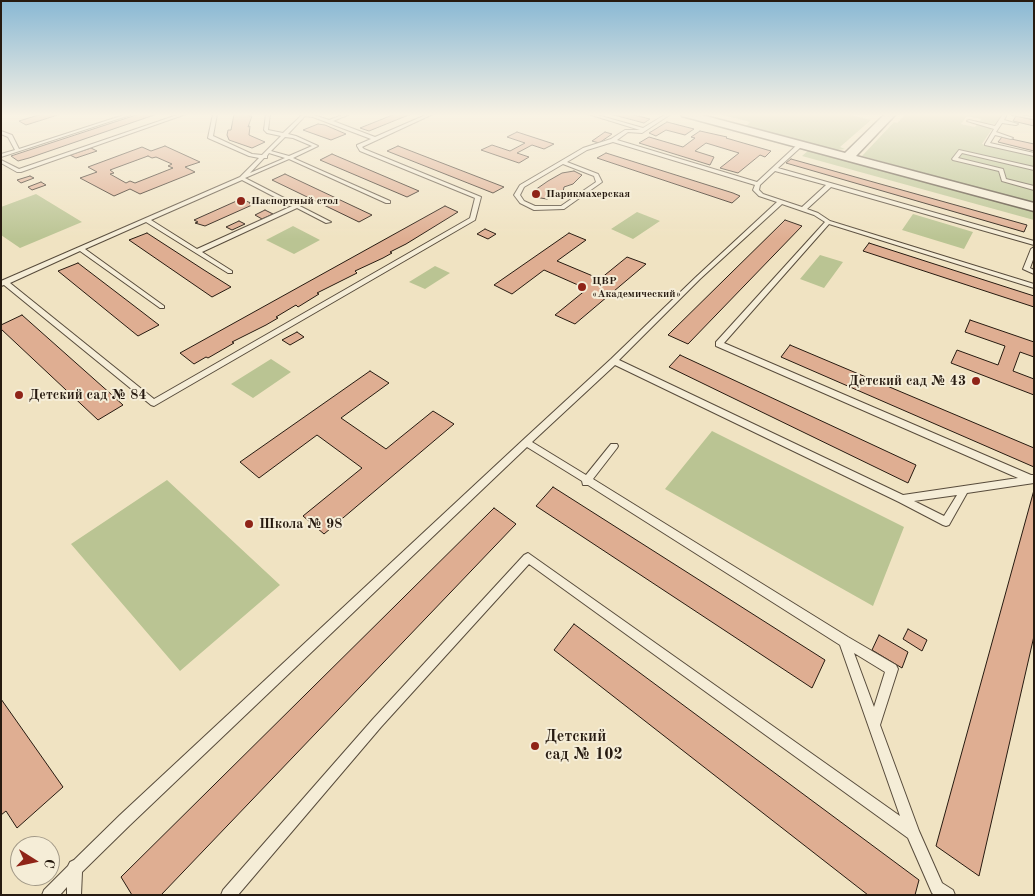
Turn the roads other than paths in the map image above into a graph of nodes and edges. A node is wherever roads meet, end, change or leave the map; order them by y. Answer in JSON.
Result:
{"nodes":[{"id":1,"x":63,"y":156,"type":"edge"},
{"id":2,"x":265,"y":156,"type":"edge"},
{"id":3,"x":280,"y":156,"type":"edge"},
{"id":4,"x":291,"y":156,"type":"edge"},
{"id":5,"x":376,"y":156,"type":"edge"},
{"id":6,"x":575,"y":156,"type":"edge"},
{"id":7,"x":666,"y":156,"type":"edge"},
{"id":8,"x":788,"y":156,"type":"edge"},
{"id":9,"x":840,"y":156,"type":"edge"},
{"id":10,"x":850,"y":156,"type":"edge"},
{"id":11,"x":957,"y":156,"type":"edge"},
{"id":12,"x":981,"y":156,"type":"edge"},
{"id":13,"x":288,"y":157,"type":"junction"},
{"id":14,"x":848,"y":158,"type":"junction"},
{"id":15,"x":1,"y":161,"type":"edge"},
{"id":16,"x":564,"y":163,"type":"junction"},
{"id":17,"x":774,"y":169,"type":"junction"},
{"id":18,"x":1034,"y":169,"type":"edge"},
{"id":19,"x":242,"y":178,"type":"junction"},
{"id":20,"x":758,"y":184,"type":"junction"},
{"id":21,"x":830,"y":185,"type":"junction"},
{"id":22,"x":1034,"y":188,"type":"edge"},
{"id":23,"x":388,"y":202,"type":"dead end"},
{"id":24,"x":781,"y":202,"type":"junction"},
{"id":25,"x":297,"y":206,"type":"junction"},
{"id":26,"x":1034,"y":207,"type":"edge"},
{"id":27,"x":802,"y":210,"type":"junction"},
{"id":28,"x":146,"y":220,"type":"junction"},
{"id":29,"x":328,"y":222,"type":"dead end"},
{"id":30,"x":828,"y":222,"type":"junction"},
{"id":31,"x":1034,"y":243,"type":"edge"},
{"id":32,"x":81,"y":249,"type":"junction"},
{"id":33,"x":1034,"y":249,"type":"edge"},
{"id":34,"x":196,"y":252,"type":"junction"},
{"id":35,"x":230,"y":272,"type":"dead end"},
{"id":36,"x":1034,"y":272,"type":"edge"},
{"id":37,"x":3,"y":283,"type":"edge"},
{"id":38,"x":1034,"y":286,"type":"edge"},
{"id":39,"x":162,"y":307,"type":"dead end"},
{"id":40,"x":614,"y":361,"type":"junction"},
{"id":41,"x":526,"y":442,"type":"junction"},
{"id":42,"x":614,"y":446,"type":"dead end"},
{"id":43,"x":1032,"y":479,"type":"edge"},
{"id":44,"x":586,"y":482,"type":"junction"},
{"id":45,"x":964,"y":490,"type":"junction"},
{"id":46,"x":902,"y":499,"type":"junction"},
{"id":47,"x":844,"y":641,"type":"junction"},
{"id":48,"x":874,"y":726,"type":"junction"},
{"id":49,"x":913,"y":832,"type":"junction"},
{"id":50,"x":75,"y":868,"type":"junction"},
{"id":51,"x":49,"y":895,"type":"edge"},
{"id":52,"x":74,"y":895,"type":"edge"},
{"id":53,"x":228,"y":895,"type":"edge"},
{"id":54,"x":948,"y":895,"type":"edge"}],
"edges":[{"from":1,"to":15,"type":"lane"},
{"from":2,"to":19,"type":"lane"},
{"from":3,"to":13,"type":"lane"},
{"from":4,"to":13,"type":"lane"},
{"from":5,"to":37,"type":"lane"},
{"from":6,"to":16,"type":"lane"},
{"from":7,"to":20,"type":"lane"},
{"from":8,"to":17,"type":"lane"},
{"from":9,"to":14,"type":"street"},
{"from":10,"to":14,"type":"street"},
{"from":11,"to":22,"type":"lane"},
{"from":12,"to":18,"type":"lane"},
{"from":13,"to":19,"type":"lane"},
{"from":13,"to":23,"type":"lane"},
{"from":14,"to":26,"type":"street"},
{"from":16,"to":16,"type":"lane"},
{"from":17,"to":20,"type":"lane"},
{"from":17,"to":21,"type":"lane"},
{"from":19,"to":25,"type":"lane"},
{"from":19,"to":28,"type":"lane"},
{"from":20,"to":24,"type":"lane"},
{"from":21,"to":27,"type":"lane"},
{"from":21,"to":31,"type":"lane"},
{"from":24,"to":27,"type":"lane"},
{"from":24,"to":40,"type":"lane"},
{"from":25,"to":29,"type":"lane"},
{"from":25,"to":34,"type":"lane"},
{"from":27,"to":30,"type":"lane"},
{"from":28,"to":32,"type":"lane"},
{"from":28,"to":34,"type":"lane"},
{"from":30,"to":38,"type":"lane"},
{"from":30,"to":43,"type":"lane"},
{"from":32,"to":37,"type":"lane"},
{"from":32,"to":39,"type":"lane"},
{"from":33,"to":36,"type":"lane"},
{"from":34,"to":35,"type":"lane"},
{"from":40,"to":41,"type":"lane"},
{"from":40,"to":46,"type":"lane"},
{"from":41,"to":44,"type":"lane"},
{"from":41,"to":50,"type":"lane"},
{"from":42,"to":44,"type":"lane"},
{"from":43,"to":45,"type":"lane"},
{"from":44,"to":47,"type":"lane"},
{"from":45,"to":46,"type":"lane"},
{"from":45,"to":46,"type":"lane"},
{"from":47,"to":48,"type":"lane"},
{"from":47,"to":48,"type":"lane"},
{"from":48,"to":49,"type":"lane"},
{"from":49,"to":53,"type":"lane"},
{"from":49,"to":54,"type":"lane"},
{"from":50,"to":51,"type":"lane"},
{"from":50,"to":52,"type":"lane"}]}
